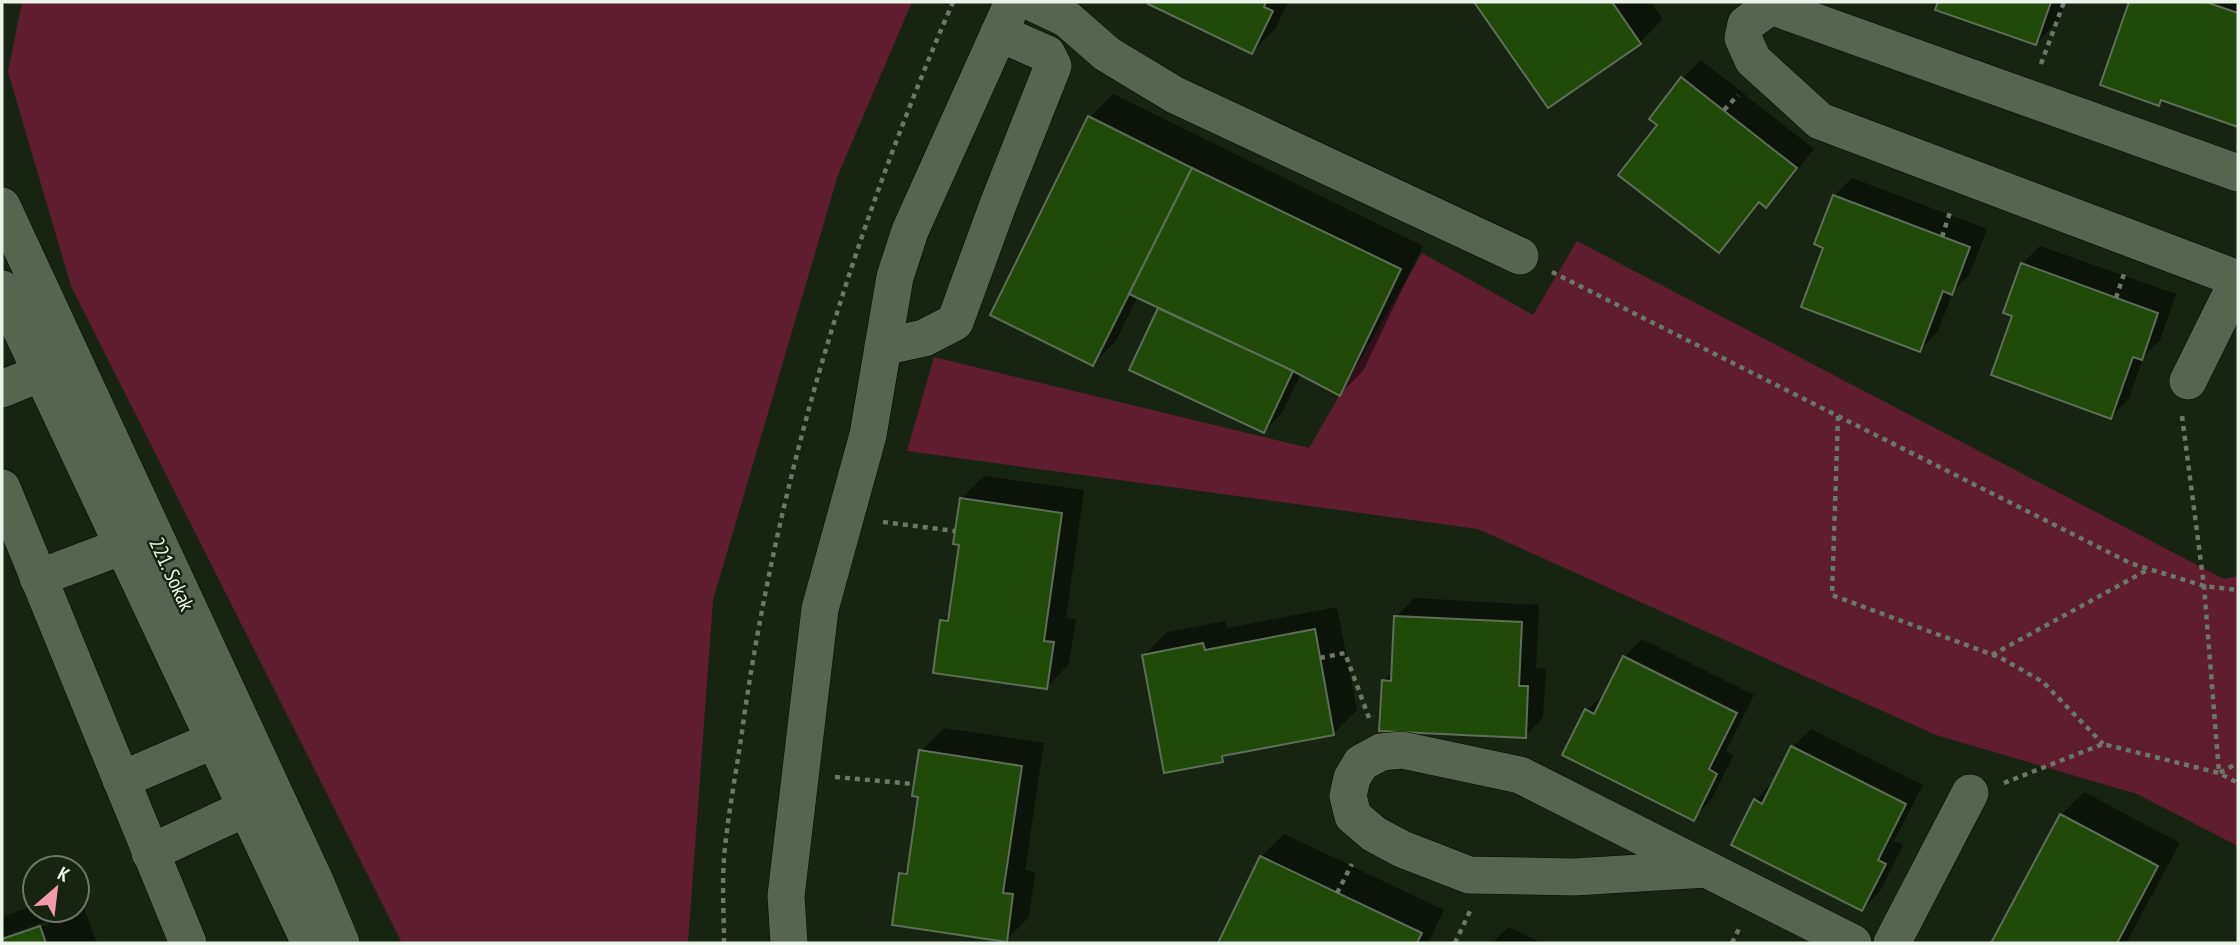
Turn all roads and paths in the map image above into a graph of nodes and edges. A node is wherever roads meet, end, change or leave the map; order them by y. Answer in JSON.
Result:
{"nodes":[{"id":1,"x":953,"y":2,"type":"edge"},
{"id":2,"x":1031,"y":2,"type":"edge"},
{"id":3,"x":2064,"y":2,"type":"edge"},
{"id":4,"x":1006,"y":18,"type":"edge"},
{"id":5,"x":2029,"y":98,"type":"junction"},
{"id":6,"x":2238,"y":173,"type":"edge"},
{"id":7,"x":2,"y":206,"type":"edge"},
{"id":8,"x":1520,"y":256,"type":"joint"},
{"id":9,"x":2238,"y":279,"type":"edge"},
{"id":10,"x":2,"y":289,"type":"edge"},
{"id":11,"x":883,"y":347,"type":"junction"},
{"id":12,"x":41,"y":373,"type":"junction"},
{"id":13,"x":2188,"y":381,"type":"joint"},
{"id":14,"x":2,"y":389,"type":"edge"},
{"id":15,"x":1838,"y":416,"type":"junction"},
{"id":16,"x":2,"y":488,"type":"edge"},
{"id":17,"x":845,"y":517,"type":"junction"},
{"id":18,"x":955,"y":531,"type":"dead end"},
{"id":19,"x":123,"y":546,"type":"junction"},
{"id":20,"x":2150,"y":569,"type":"junction"},
{"id":21,"x":38,"y":578,"type":"junction"},
{"id":22,"x":2204,"y":586,"type":"junction"},
{"id":23,"x":2238,"y":590,"type":"edge"},
{"id":24,"x":1992,"y":655,"type":"junction"},
{"id":25,"x":1320,"y":659,"type":"dead end"},
{"id":26,"x":214,"y":740,"type":"junction"},
{"id":27,"x":2103,"y":744,"type":"junction"},
{"id":28,"x":1381,"y":752,"type":"junction"},
{"id":29,"x":2238,"y":763,"type":"edge"},
{"id":30,"x":2219,"y":773,"type":"junction"},
{"id":31,"x":800,"y":774,"type":"junction"},
{"id":32,"x":121,"y":780,"type":"junction"},
{"id":33,"x":2238,"y":783,"type":"edge"},
{"id":34,"x":914,"y":784,"type":"dead end"},
{"id":35,"x":1970,"y":793,"type":"joint"},
{"id":36,"x":246,"y":808,"type":"junction"},
{"id":37,"x":150,"y":852,"type":"junction"},
{"id":38,"x":1706,"y":869,"type":"junction"},
{"id":39,"x":188,"y":943,"type":"edge"},
{"id":40,"x":310,"y":943,"type":"edge"},
{"id":41,"x":341,"y":943,"type":"edge"},
{"id":42,"x":724,"y":943,"type":"edge"},
{"id":43,"x":789,"y":943,"type":"edge"},
{"id":44,"x":1853,"y":943,"type":"edge"},
{"id":45,"x":1892,"y":943,"type":"edge"}],
"edges":[{"from":1,"to":42,"type":"path"},
{"from":2,"to":8,"type":"street"},
{"from":3,"to":5,"type":"path"},
{"from":4,"to":11,"type":"street"},
{"from":4,"to":11,"type":"street"},
{"from":5,"to":6,"type":"street"},
{"from":5,"to":9,"type":"street"},
{"from":7,"to":41,"type":"street","name":"221. Sokak"},
{"from":8,"to":15,"type":"path"},
{"from":9,"to":13,"type":"street"},
{"from":10,"to":12,"type":"street","name":"221. Sokak"},
{"from":11,"to":17,"type":"street"},
{"from":12,"to":14,"type":"street"},
{"from":12,"to":19,"type":"street","name":"221. Sokak"},
{"from":13,"to":22,"type":"path"},
{"from":15,"to":20,"type":"path"},
{"from":15,"to":24,"type":"path"},
{"from":16,"to":21,"type":"street"},
{"from":17,"to":18,"type":"path"},
{"from":17,"to":31,"type":"street"},
{"from":19,"to":21,"type":"street"},
{"from":19,"to":26,"type":"street","name":"221. Sokak"},
{"from":20,"to":22,"type":"path"},
{"from":20,"to":24,"type":"path"},
{"from":21,"to":32,"type":"street"},
{"from":22,"to":23,"type":"path"},
{"from":22,"to":30,"type":"path"},
{"from":24,"to":27,"type":"path"},
{"from":25,"to":28,"type":"path"},
{"from":26,"to":32,"type":"street"},
{"from":26,"to":36,"type":"street","name":"221. Sokak"},
{"from":27,"to":30,"type":"path"},
{"from":27,"to":35,"type":"path"},
{"from":28,"to":38,"type":"street"},
{"from":28,"to":38,"type":"street"},
{"from":29,"to":30,"type":"path"},
{"from":30,"to":33,"type":"path"},
{"from":31,"to":34,"type":"path"},
{"from":31,"to":43,"type":"street"},
{"from":32,"to":37,"type":"street"},
{"from":35,"to":45,"type":"street"},
{"from":36,"to":37,"type":"street"},
{"from":36,"to":40,"type":"street","name":"221. Sokak"},
{"from":37,"to":39,"type":"street"},
{"from":38,"to":44,"type":"street"}]}
